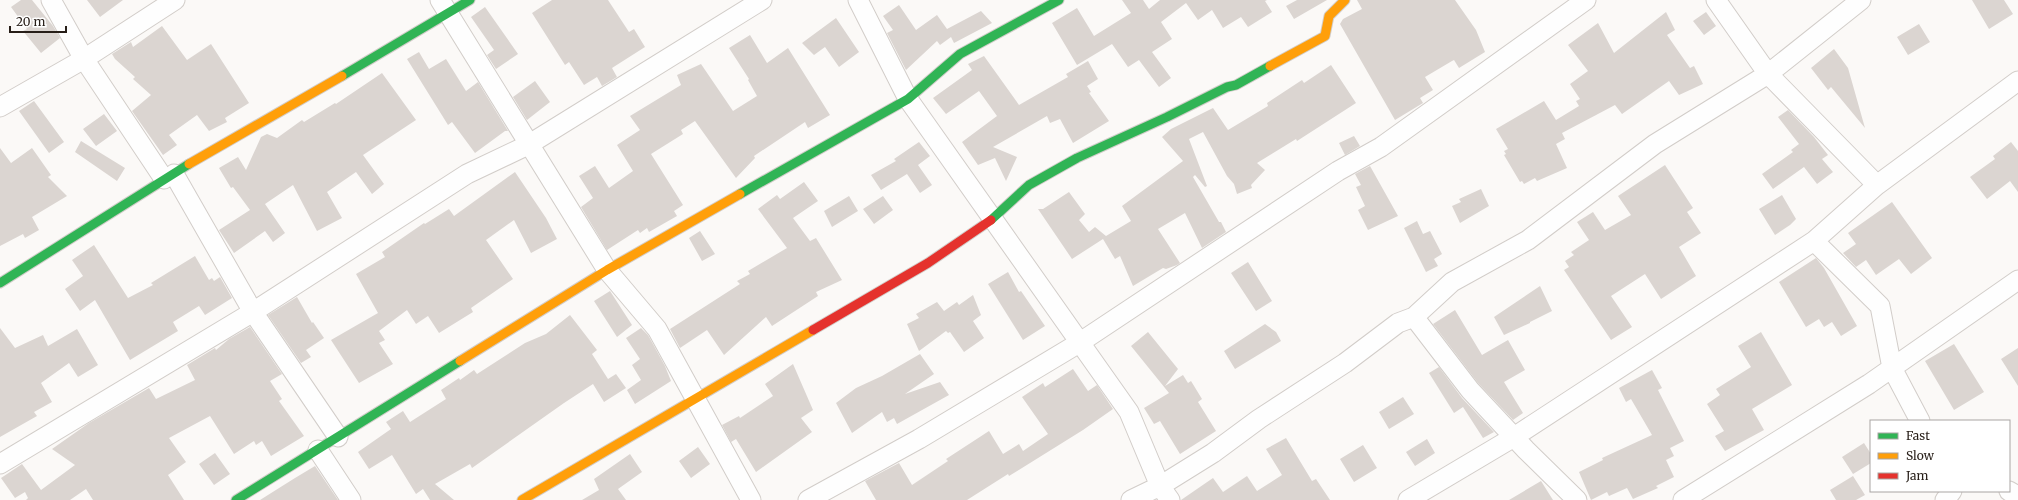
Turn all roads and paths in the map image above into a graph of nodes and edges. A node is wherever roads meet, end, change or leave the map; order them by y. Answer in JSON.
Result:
{"nodes":[{"id":1,"x":51,"y":0,"type":"edge"},
{"id":2,"x":175,"y":0,"type":"edge"},
{"id":3,"x":470,"y":0,"type":"edge"},
{"id":4,"x":762,"y":0,"type":"edge"},
{"id":5,"x":858,"y":0,"type":"edge"},
{"id":6,"x":1059,"y":0,"type":"edge"},
{"id":7,"x":1345,"y":0,"type":"edge"},
{"id":8,"x":1586,"y":0,"type":"edge"},
{"id":9,"x":1716,"y":0,"type":"edge"},
{"id":10,"x":1861,"y":0,"type":"edge"},
{"id":11,"x":445,"y":7,"type":"edge"},
{"id":12,"x":84,"y":59,"type":"junction"},
{"id":13,"x":1768,"y":74,"type":"junction"},
{"id":14,"x":2018,"y":81,"type":"edge"},
{"id":15,"x":908,"y":99,"type":"junction"},
{"id":16,"x":0,"y":108,"type":"edge"},
{"id":17,"x":528,"y":145,"type":"junction"},
{"id":18,"x":169,"y":176,"type":"junction"},
{"id":19,"x":1877,"y":185,"type":"junction"},
{"id":20,"x":993,"y":218,"type":"junction"},
{"id":21,"x":1814,"y":240,"type":"junction"},
{"id":22,"x":607,"y":270,"type":"junction"},
{"id":23,"x":2018,"y":280,"type":"edge"},
{"id":24,"x":0,"y":282,"type":"edge"},
{"id":25,"x":253,"y":312,"type":"junction"},
{"id":26,"x":1414,"y":317,"type":"junction"},
{"id":27,"x":1079,"y":343,"type":"junction"},
{"id":28,"x":1892,"y":368,"type":"junction"},
{"id":29,"x":694,"y":398,"type":"junction"},
{"id":30,"x":1919,"y":420,"type":"edge"},
{"id":31,"x":338,"y":437,"type":"junction"},
{"id":32,"x":1514,"y":437,"type":"junction"},
{"id":33,"x":318,"y":450,"type":"junction"},
{"id":34,"x":0,"y":464,"type":"edge"},
{"id":35,"x":1165,"y":493,"type":"edge"},
{"id":36,"x":236,"y":500,"type":"edge"},
{"id":37,"x":351,"y":500,"type":"edge"},
{"id":38,"x":522,"y":500,"type":"edge"},
{"id":39,"x":751,"y":500,"type":"edge"},
{"id":40,"x":808,"y":500,"type":"edge"},
{"id":41,"x":1131,"y":500,"type":"edge"},
{"id":42,"x":1408,"y":500,"type":"edge"},
{"id":43,"x":1578,"y":500,"type":"edge"},
{"id":44,"x":1683,"y":500,"type":"edge"}],
"edges":[{"from":1,"to":12,"type":"street"},
{"from":2,"to":12,"type":"street"},
{"from":3,"to":11,"type":"street"},
{"from":4,"to":17,"type":"street"},
{"from":5,"to":15,"type":"street"},
{"from":6,"to":15,"type":"street"},
{"from":7,"to":20,"type":"street"},
{"from":8,"to":27,"type":"street"},
{"from":9,"to":13,"type":"street"},
{"from":10,"to":13,"type":"street"},
{"from":11,"to":17,"type":"street"},
{"from":11,"to":18,"type":"street"},
{"from":12,"to":16,"type":"street"},
{"from":12,"to":18,"type":"street"},
{"from":13,"to":19,"type":"street"},
{"from":13,"to":26,"type":"street"},
{"from":14,"to":19,"type":"street"},
{"from":15,"to":20,"type":"street"},
{"from":15,"to":22,"type":"street"},
{"from":17,"to":22,"type":"street"},
{"from":17,"to":25,"type":"street"},
{"from":18,"to":24,"type":"street"},
{"from":18,"to":25,"type":"street"},
{"from":19,"to":21,"type":"street"},
{"from":20,"to":27,"type":"street"},
{"from":20,"to":29,"type":"street"},
{"from":21,"to":28,"type":"street"},
{"from":21,"to":32,"type":"street"},
{"from":22,"to":29,"type":"street"},
{"from":22,"to":31,"type":"street"},
{"from":23,"to":28,"type":"street"},
{"from":25,"to":31,"type":"street"},
{"from":25,"to":34,"type":"street"},
{"from":26,"to":32,"type":"street"},
{"from":26,"to":35,"type":"street"},
{"from":27,"to":35,"type":"street"},
{"from":27,"to":40,"type":"street"},
{"from":28,"to":30,"type":"street"},
{"from":28,"to":44,"type":"street"},
{"from":29,"to":38,"type":"street"},
{"from":29,"to":39,"type":"street"},
{"from":31,"to":33,"type":"street"},
{"from":32,"to":42,"type":"street"},
{"from":32,"to":43,"type":"street"},
{"from":33,"to":36,"type":"street"},
{"from":33,"to":37,"type":"street"},
{"from":35,"to":41,"type":"street"}]}
